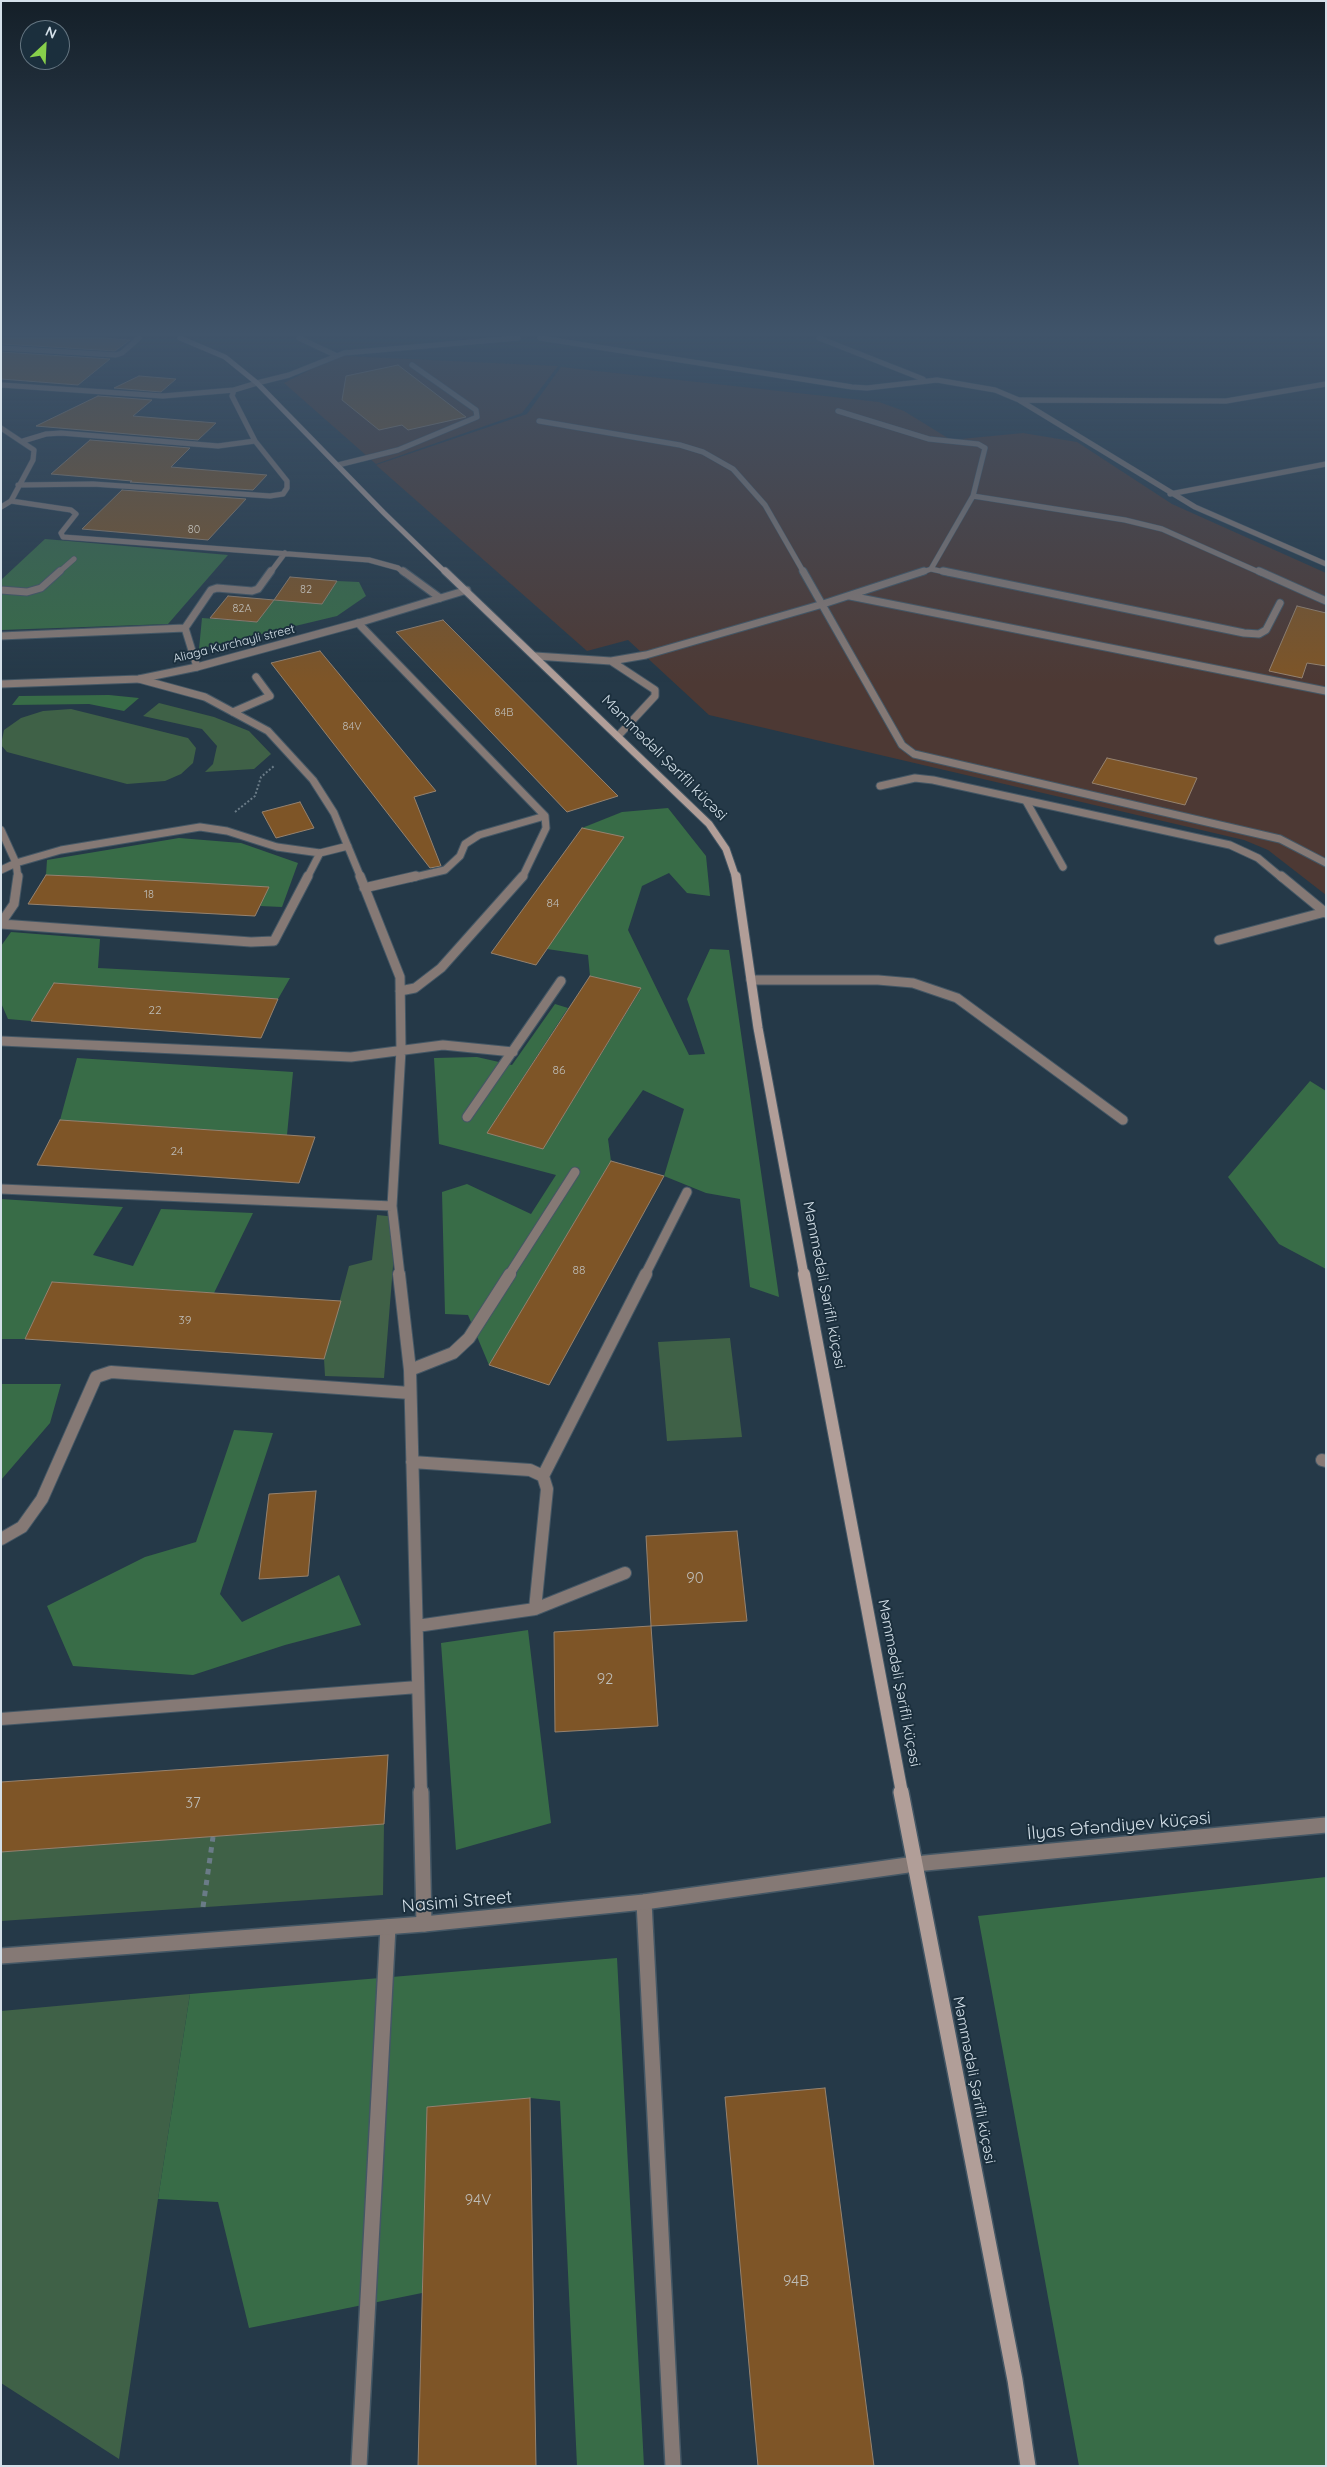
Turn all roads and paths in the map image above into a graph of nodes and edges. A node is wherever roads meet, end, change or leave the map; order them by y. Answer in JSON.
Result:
{"nodes":[{"id":1,"x":34,"y":453,"type":"edge"},
{"id":2,"x":265,"y":453,"type":"edge"},
{"id":3,"x":326,"y":453,"type":"edge"},
{"id":4,"x":385,"y":453,"type":"edge"},
{"id":5,"x":705,"y":453,"type":"edge"},
{"id":6,"x":984,"y":453,"type":"edge"},
{"id":7,"x":1104,"y":453,"type":"edge"},
{"id":8,"x":1326,"y":464,"type":"edge"},
{"id":9,"x":338,"y":465,"type":"junction"},
{"id":10,"x":18,"y":485,"type":"junction"},
{"id":11,"x":1170,"y":494,"type":"junction"},
{"id":12,"x":973,"y":496,"type":"junction"},
{"id":13,"x":10,"y":501,"type":"junction"},
{"id":14,"x":1,"y":507,"type":"edge"},
{"id":15,"x":285,"y":553,"type":"junction"},
{"id":16,"x":1326,"y":555,"type":"edge"},
{"id":17,"x":74,"y":559,"type":"dead end"},
{"id":18,"x":1316,"y":560,"type":"junction"},
{"id":19,"x":1326,"y":564,"type":"edge"},
{"id":20,"x":931,"y":569,"type":"junction"},
{"id":21,"x":1,"y":590,"type":"edge"},
{"id":22,"x":467,"y":590,"type":"junction"},
{"id":23,"x":849,"y":596,"type":"junction"},
{"id":24,"x":440,"y":598,"type":"junction"},
{"id":25,"x":1326,"y":601,"type":"edge"},
{"id":26,"x":1280,"y":602,"type":"dead end"},
{"id":27,"x":823,"y":604,"type":"junction"},
{"id":28,"x":358,"y":623,"type":"junction"},
{"id":29,"x":185,"y":628,"type":"junction"},
{"id":30,"x":1,"y":636,"type":"edge"},
{"id":31,"x":535,"y":656,"type":"junction"},
{"id":32,"x":611,"y":662,"type":"junction"},
{"id":33,"x":197,"y":666,"type":"junction"},
{"id":34,"x":256,"y":677,"type":"dead end"},
{"id":35,"x":139,"y":679,"type":"junction"},
{"id":36,"x":1,"y":684,"type":"edge"},
{"id":37,"x":1326,"y":692,"type":"edge"},
{"id":38,"x":233,"y":712,"type":"junction"},
{"id":39,"x":618,"y":736,"type":"junction"},
{"id":40,"x":293,"y":758,"type":"junction"},
{"id":41,"x":880,"y":786,"type":"dead end"},
{"id":42,"x":1026,"y":800,"type":"junction"},
{"id":43,"x":544,"y":816,"type":"junction"},
{"id":44,"x":200,"y":827,"type":"junction"},
{"id":45,"x":1,"y":830,"type":"edge"},
{"id":46,"x":348,"y":846,"type":"junction"},
{"id":47,"x":320,"y":853,"type":"junction"},
{"id":48,"x":16,"y":863,"type":"junction"},
{"id":49,"x":1326,"y":863,"type":"edge"},
{"id":50,"x":1063,"y":866,"type":"dead end"},
{"id":51,"x":1,"y":870,"type":"edge"},
{"id":52,"x":364,"y":888,"type":"junction"},
{"id":53,"x":1325,"y":912,"type":"edge"},
{"id":54,"x":1,"y":924,"type":"edge"},
{"id":55,"x":1219,"y":940,"type":"dead end"},
{"id":56,"x":751,"y":980,"type":"junction"},
{"id":57,"x":561,"y":982,"type":"dead end"},
{"id":58,"x":400,"y":991,"type":"junction"},
{"id":59,"x":1,"y":1041,"type":"edge"},
{"id":60,"x":401,"y":1050,"type":"junction"},
{"id":61,"x":513,"y":1052,"type":"junction"},
{"id":62,"x":467,"y":1117,"type":"dead end"},
{"id":63,"x":1123,"y":1120,"type":"dead end"},
{"id":64,"x":575,"y":1172,"type":"dead end"},
{"id":65,"x":1,"y":1189,"type":"edge"},
{"id":66,"x":687,"y":1192,"type":"dead end"},
{"id":67,"x":392,"y":1206,"type":"junction"},
{"id":68,"x":410,"y":1370,"type":"junction"},
{"id":69,"x":410,"y":1393,"type":"junction"},
{"id":70,"x":412,"y":1462,"type":"junction"},
{"id":71,"x":542,"y":1476,"type":"junction"},
{"id":72,"x":1,"y":1539,"type":"edge"},
{"id":73,"x":625,"y":1573,"type":"dead end"},
{"id":74,"x":535,"y":1609,"type":"junction"},
{"id":75,"x":417,"y":1626,"type":"junction"},
{"id":76,"x":418,"y":1687,"type":"junction"},
{"id":77,"x":1,"y":1719,"type":"edge"},
{"id":78,"x":1326,"y":1825,"type":"edge"},
{"id":79,"x":213,"y":1837,"type":"dead end"},
{"id":80,"x":915,"y":1864,"type":"junction"},
{"id":81,"x":644,"y":1902,"type":"junction"},
{"id":82,"x":204,"y":1907,"type":"dead end"},
{"id":83,"x":424,"y":1924,"type":"junction"},
{"id":84,"x":388,"y":1927,"type":"junction"},
{"id":85,"x":1,"y":1956,"type":"edge"},
{"id":86,"x":359,"y":2466,"type":"edge"},
{"id":87,"x":673,"y":2466,"type":"edge"},
{"id":88,"x":1028,"y":2466,"type":"edge"}],
"edges":[{"from":1,"to":10,"type":"street"},
{"from":2,"to":10,"type":"street"},
{"from":3,"to":9,"type":"street","name":"Məmmədəli Şərifli küçəsi"},
{"from":4,"to":9,"type":"street"},
{"from":5,"to":27,"type":"street"},
{"from":6,"to":12,"type":"street"},
{"from":7,"to":11,"type":"street"},
{"from":8,"to":11,"type":"street"},
{"from":9,"to":22,"type":"street","name":"Məmmədəli Şərifli küçəsi"},
{"from":10,"to":13,"type":"street"},
{"from":11,"to":18,"type":"street"},
{"from":12,"to":20,"type":"street"},
{"from":12,"to":25,"type":"street"},
{"from":13,"to":14,"type":"street"},
{"from":13,"to":15,"type":"street"},
{"from":15,"to":24,"type":"street"},
{"from":15,"to":29,"type":"street"},
{"from":16,"to":18,"type":"street"},
{"from":17,"to":21,"type":"street"},
{"from":18,"to":19,"type":"street"},
{"from":20,"to":23,"type":"street"},
{"from":20,"to":26,"type":"street"},
{"from":22,"to":24,"type":"street","name":"Aliaga Kurchayli street"},
{"from":22,"to":31,"type":"street","name":"Məmmədəli Şərifli küçəsi"},
{"from":23,"to":27,"type":"street"},
{"from":23,"to":37,"type":"street"},
{"from":24,"to":28,"type":"street","name":"Aliaga Kurchayli street"},
{"from":27,"to":32,"type":"street"},
{"from":27,"to":49,"type":"street"},
{"from":28,"to":33,"type":"street","name":"Aliaga Kurchayli street"},
{"from":28,"to":43,"type":"street"},
{"from":29,"to":30,"type":"street"},
{"from":29,"to":33,"type":"street"},
{"from":31,"to":32,"type":"street"},
{"from":31,"to":39,"type":"street","name":"Məmmədəli Şərifli küçəsi"},
{"from":32,"to":39,"type":"street"},
{"from":33,"to":35,"type":"street","name":"Aliaga Kurchayli street"},
{"from":34,"to":38,"type":"street"},
{"from":35,"to":36,"type":"street","name":"Aliaga Kurchayli street"},
{"from":35,"to":38,"type":"street"},
{"from":38,"to":40,"type":"street"},
{"from":39,"to":56,"type":"street","name":"Məmmədəli Şərifli küçəsi"},
{"from":40,"to":44,"type":"path"},
{"from":40,"to":46,"type":"street"},
{"from":41,"to":42,"type":"street"},
{"from":42,"to":50,"type":"street"},
{"from":42,"to":53,"type":"street"},
{"from":43,"to":52,"type":"street"},
{"from":43,"to":58,"type":"street"},
{"from":44,"to":47,"type":"street"},
{"from":44,"to":48,"type":"street"},
{"from":45,"to":48,"type":"street"},
{"from":46,"to":47,"type":"street"},
{"from":46,"to":52,"type":"street"},
{"from":47,"to":54,"type":"street"},
{"from":48,"to":51,"type":"street"},
{"from":48,"to":54,"type":"street"},
{"from":52,"to":58,"type":"street"},
{"from":53,"to":55,"type":"street"},
{"from":56,"to":63,"type":"street"},
{"from":56,"to":80,"type":"street","name":"Məmmədəli Şərifli küçəsi"},
{"from":57,"to":61,"type":"street"},
{"from":58,"to":60,"type":"street"},
{"from":59,"to":60,"type":"street"},
{"from":60,"to":61,"type":"street"},
{"from":60,"to":67,"type":"street"},
{"from":61,"to":62,"type":"street"},
{"from":64,"to":68,"type":"street"},
{"from":65,"to":67,"type":"street"},
{"from":66,"to":71,"type":"street"},
{"from":67,"to":68,"type":"street"},
{"from":68,"to":69,"type":"street"},
{"from":69,"to":70,"type":"street"},
{"from":69,"to":72,"type":"street"},
{"from":70,"to":71,"type":"street"},
{"from":70,"to":75,"type":"street"},
{"from":71,"to":74,"type":"street"},
{"from":73,"to":74,"type":"street"},
{"from":74,"to":75,"type":"street"},
{"from":75,"to":76,"type":"street"},
{"from":76,"to":77,"type":"street"},
{"from":76,"to":83,"type":"street"},
{"from":78,"to":80,"type":"street","name":"İlyas Əfəndiyev küçəsi"},
{"from":79,"to":82,"type":"path"},
{"from":80,"to":81,"type":"street","name":"Nasimi Street"},
{"from":80,"to":88,"type":"street","name":"Məmmədəli Şərifli küçəsi"},
{"from":81,"to":83,"type":"street","name":"Nasimi Street"},
{"from":81,"to":87,"type":"street"},
{"from":83,"to":84,"type":"street","name":"Nasimi Street"},
{"from":84,"to":85,"type":"street","name":"Nasimi Street"},
{"from":84,"to":86,"type":"street"}]}
